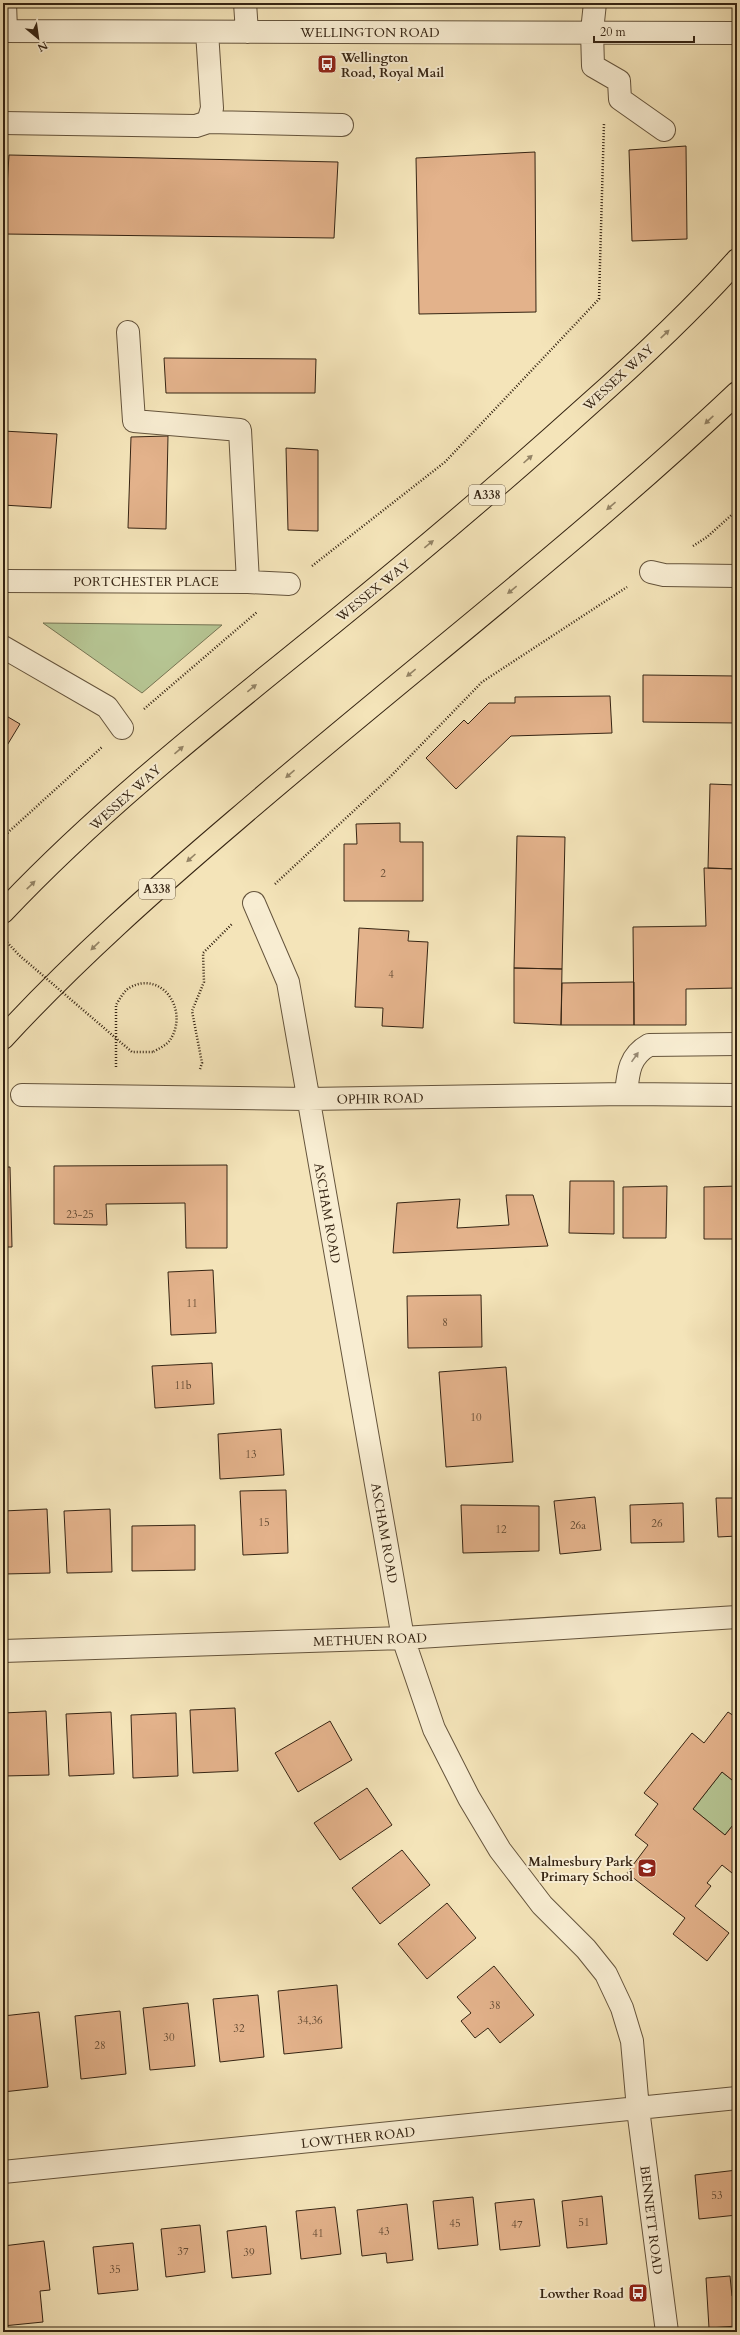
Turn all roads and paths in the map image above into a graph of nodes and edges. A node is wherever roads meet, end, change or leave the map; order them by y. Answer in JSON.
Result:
{"nodes":[{"id":1,"x":5,"y":3,"type":"edge"},
{"id":2,"x":245,"y":3,"type":"edge"},
{"id":3,"x":595,"y":3,"type":"edge"},
{"id":4,"x":4,"y":31,"type":"edge"},
{"id":5,"x":592,"y":31,"type":"junction"},
{"id":6,"x":207,"y":32,"type":"junction"},
{"id":7,"x":247,"y":32,"type":"junction"},
{"id":8,"x":737,"y":33,"type":"edge"},
{"id":9,"x":604,"y":120,"type":"dead end"},
{"id":10,"x":208,"y":122,"type":"junction"},
{"id":11,"x":3,"y":123,"type":"edge"},
{"id":12,"x":342,"y":125,"type":"dead end"},
{"id":13,"x":664,"y":130,"type":"dead end"},
{"id":14,"x":737,"y":260,"type":"edge"},
{"id":15,"x":128,"y":332,"type":"dead end"},
{"id":16,"x":737,"y":393,"type":"edge"},
{"id":17,"x":737,"y":510,"type":"edge"},
{"id":18,"x":688,"y":549,"type":"dead end"},
{"id":19,"x":650,"y":572,"type":"joint"},
{"id":20,"x":737,"y":576,"type":"edge"},
{"id":21,"x":3,"y":581,"type":"edge"},
{"id":22,"x":248,"y":582,"type":"junction"},
{"id":23,"x":289,"y":584,"type":"junction"},
{"id":24,"x":3,"y":648,"type":"edge"},
{"id":25,"x":122,"y":728,"type":"junction"},
{"id":26,"x":3,"y":837,"type":"edge"},
{"id":27,"x":254,"y":903,"type":"junction"},
{"id":28,"x":3,"y":912,"type":"edge"},
{"id":29,"x":3,"y":938,"type":"edge"},
{"id":30,"x":3,"y":1038,"type":"edge"},
{"id":31,"x":737,"y":1044,"type":"edge"},
{"id":32,"x":626,"y":1094,"type":"junction"},
{"id":33,"x":22,"y":1095,"type":"dead end"},
{"id":34,"x":737,"y":1095,"type":"edge"},
{"id":35,"x":117,"y":1097,"type":"junction"},
{"id":36,"x":196,"y":1098,"type":"junction"},
{"id":37,"x":308,"y":1099,"type":"junction"},
{"id":38,"x":737,"y":1617,"type":"edge"},
{"id":39,"x":403,"y":1638,"type":"junction"},
{"id":40,"x":3,"y":1651,"type":"edge"},
{"id":41,"x":737,"y":2098,"type":"edge"},
{"id":42,"x":638,"y":2109,"type":"junction"},
{"id":43,"x":3,"y":2172,"type":"edge"},
{"id":44,"x":667,"y":2332,"type":"edge"}],
"edges":[{"from":1,"to":4,"type":"street"},
{"from":2,"to":7,"type":"street"},
{"from":3,"to":5,"type":"street"},
{"from":4,"to":6,"type":"street","name":"WELLINGTON ROAD"},
{"from":5,"to":7,"type":"street","name":"WELLINGTON ROAD"},
{"from":5,"to":8,"type":"street","name":"WELLINGTON ROAD"},
{"from":5,"to":13,"type":"street"},
{"from":6,"to":7,"type":"street","name":"WELLINGTON ROAD"},
{"from":6,"to":10,"type":"street"},
{"from":9,"to":23,"type":"path"},
{"from":10,"to":11,"type":"street"},
{"from":10,"to":12,"type":"street"},
{"from":28,"to":14,"type":"highway","name":"WESSEX WAY","number":"A338","one_way":true},
{"from":15,"to":22,"type":"street"},
{"from":16,"to":30,"type":"highway","number":"A338","one_way":true},
{"from":17,"to":18,"type":"path"},
{"from":19,"to":20,"type":"street"},
{"from":19,"to":27,"type":"path"},
{"from":21,"to":22,"type":"street","name":"PORTCHESTER PLACE"},
{"from":22,"to":23,"type":"street","name":"PORTCHESTER PLACE"},
{"from":23,"to":25,"type":"path"},
{"from":24,"to":25,"type":"street"},
{"from":25,"to":26,"type":"path"},
{"from":27,"to":36,"type":"path"},
{"from":27,"to":37,"type":"street","name":"ASCHAM ROAD"},
{"from":29,"to":35,"type":"path","bridge":true},
{"from":32,"to":31,"type":"street","one_way":true},
{"from":32,"to":34,"type":"street","name":"OPHIR ROAD"},
{"from":32,"to":37,"type":"street","name":"OPHIR ROAD"},
{"from":33,"to":35,"type":"street","name":"OPHIR ROAD"},
{"from":35,"to":36,"type":"street","name":"OPHIR ROAD"},
{"from":36,"to":37,"type":"street","name":"OPHIR ROAD"},
{"from":37,"to":39,"type":"street","name":"ASCHAM ROAD"},
{"from":38,"to":39,"type":"street","name":"METHUEN ROAD"},
{"from":39,"to":40,"type":"street","name":"METHUEN ROAD"},
{"from":39,"to":42,"type":"street","name":"ASCHAM ROAD"},
{"from":41,"to":42,"type":"street","name":"LOWTHER ROAD"},
{"from":42,"to":43,"type":"street","name":"LOWTHER ROAD"},
{"from":42,"to":44,"type":"street","name":"BENNETT ROAD"}]}
